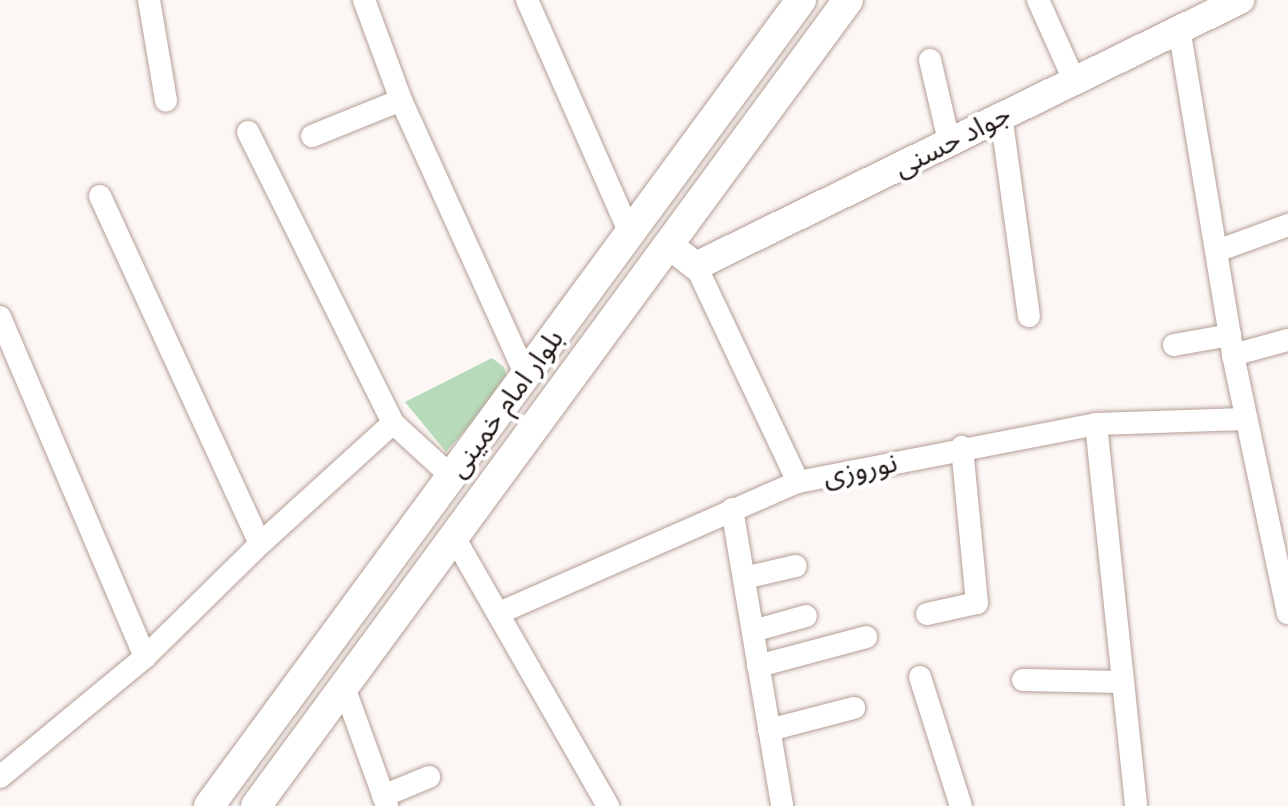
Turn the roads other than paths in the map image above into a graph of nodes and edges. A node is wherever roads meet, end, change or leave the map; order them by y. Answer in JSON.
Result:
{"nodes":[{"id":1,"x":149,"y":0,"type":"edge"},
{"id":2,"x":364,"y":0,"type":"edge"},
{"id":3,"x":527,"y":0,"type":"edge"},
{"id":4,"x":801,"y":0,"type":"edge"},
{"id":5,"x":848,"y":0,"type":"edge"},
{"id":6,"x":1038,"y":0,"type":"edge"},
{"id":7,"x":1240,"y":0,"type":"edge"},
{"id":8,"x":1179,"y":28,"type":"junction"},
{"id":9,"x":930,"y":60,"type":"dead end"},
{"id":10,"x":1074,"y":78,"type":"junction"},
{"id":11,"x":401,"y":100,"type":"junction"},
{"id":12,"x":166,"y":101,"type":"dead end"},
{"id":13,"x":1000,"y":115,"type":"junction"},
{"id":14,"x":248,"y":132,"type":"dead end"},
{"id":15,"x":312,"y":136,"type":"dead end"},
{"id":16,"x":949,"y":141,"type":"junction"},
{"id":17,"x":100,"y":196,"type":"dead end"},
{"id":18,"x":1288,"y":225,"type":"edge"},
{"id":19,"x":630,"y":233,"type":"junction"},
{"id":20,"x":669,"y":245,"type":"junction"},
{"id":21,"x":1217,"y":251,"type":"junction"},
{"id":22,"x":696,"y":266,"type":"junction"},
{"id":23,"x":1029,"y":316,"type":"dead end"},
{"id":24,"x":0,"y":317,"type":"edge"},
{"id":25,"x":1288,"y":340,"type":"edge"},
{"id":26,"x":1174,"y":345,"type":"dead end"},
{"id":27,"x":1231,"y":345,"type":"junction"},
{"id":28,"x":8,"y":360,"type":"edge"},
{"id":29,"x":526,"y":375,"type":"junction"},
{"id":30,"x":1246,"y":419,"type":"junction"},
{"id":31,"x":393,"y":423,"type":"junction"},
{"id":32,"x":1096,"y":424,"type":"junction"},
{"id":33,"x":962,"y":447,"type":"junction"},
{"id":34,"x":451,"y":476,"type":"junction"},
{"id":35,"x":798,"y":482,"type":"junction"},
{"id":36,"x":732,"y":509,"type":"junction"},
{"id":37,"x":454,"y":537,"type":"junction"},
{"id":38,"x":260,"y":544,"type":"junction"},
{"id":39,"x":796,"y":566,"type":"dead end"},
{"id":40,"x":744,"y":578,"type":"junction"},
{"id":41,"x":1288,"y":612,"type":"edge"},
{"id":42,"x":499,"y":614,"type":"junction"},
{"id":43,"x":927,"y":614,"type":"dead end"},
{"id":44,"x":806,"y":616,"type":"dead end"},
{"id":45,"x":752,"y":631,"type":"junction"},
{"id":46,"x":866,"y":638,"type":"dead end"},
{"id":47,"x":145,"y":657,"type":"junction"},
{"id":48,"x":758,"y":666,"type":"junction"},
{"id":49,"x":920,"y":677,"type":"dead end"},
{"id":50,"x":1023,"y":680,"type":"dead end"},
{"id":51,"x":1122,"y":682,"type":"junction"},
{"id":52,"x":344,"y":687,"type":"junction"},
{"id":53,"x":832,"y":689,"type":"dead end"},
{"id":54,"x":769,"y":730,"type":"junction"},
{"id":55,"x":0,"y":776,"type":"edge"},
{"id":56,"x":430,"y":777,"type":"dead end"},
{"id":57,"x":385,"y":801,"type":"edge"},
{"id":58,"x":209,"y":806,"type":"edge"},
{"id":59,"x":256,"y":806,"type":"edge"},
{"id":60,"x":608,"y":806,"type":"edge"},
{"id":61,"x":782,"y":806,"type":"edge"},
{"id":62,"x":960,"y":806,"type":"edge"},
{"id":63,"x":1136,"y":806,"type":"edge"}],
"edges":[{"from":1,"to":12,"type":"street"},
{"from":2,"to":11,"type":"street"},
{"from":3,"to":19,"type":"street"},
{"from":4,"to":19,"type":"main road","name":"بلوار امام خمینی"},
{"from":5,"to":20,"type":"main road","name":"بلوار امام خمینی"},
{"from":6,"to":10,"type":"street"},
{"from":7,"to":8,"type":"street","name":"جواد حسنی"},
{"from":8,"to":10,"type":"street","name":"جواد حسنی"},
{"from":8,"to":21,"type":"street"},
{"from":9,"to":16,"type":"street"},
{"from":10,"to":13,"type":"street","name":"جواد حسنی"},
{"from":11,"to":15,"type":"street"},
{"from":11,"to":29,"type":"street"},
{"from":13,"to":16,"type":"street","name":"جواد حسنی"},
{"from":13,"to":23,"type":"street"},
{"from":14,"to":31,"type":"street"},
{"from":16,"to":22,"type":"street","name":"جواد حسنی"},
{"from":17,"to":38,"type":"street"},
{"from":18,"to":21,"type":"street"},
{"from":19,"to":29,"type":"main road","name":"بلوار امام خمینی"},
{"from":20,"to":22,"type":"street"},
{"from":20,"to":37,"type":"main road","name":"بلوار امام خمینی"},
{"from":21,"to":27,"type":"street"},
{"from":22,"to":35,"type":"street"},
{"from":24,"to":28,"type":"street"},
{"from":25,"to":27,"type":"street"},
{"from":26,"to":27,"type":"street"},
{"from":27,"to":30,"type":"street"},
{"from":28,"to":47,"type":"street"},
{"from":29,"to":34,"type":"main road","name":"بلوار امام خمینی"},
{"from":30,"to":32,"type":"street","name":"نوروزی"},
{"from":30,"to":41,"type":"street"},
{"from":31,"to":34,"type":"street"},
{"from":31,"to":38,"type":"street"},
{"from":32,"to":33,"type":"street","name":"نوروزی"},
{"from":32,"to":51,"type":"street"},
{"from":33,"to":35,"type":"street","name":"نوروزی"},
{"from":33,"to":43,"type":"street"},
{"from":34,"to":58,"type":"main road","name":"بلوار امام خمینی"},
{"from":35,"to":36,"type":"street","name":"نوروزی"},
{"from":36,"to":40,"type":"street"},
{"from":36,"to":42,"type":"street","name":"نوروزی"},
{"from":37,"to":42,"type":"street"},
{"from":37,"to":52,"type":"main road","name":"بلوار امام خمینی"},
{"from":38,"to":47,"type":"street"},
{"from":39,"to":40,"type":"street"},
{"from":40,"to":45,"type":"street"},
{"from":42,"to":60,"type":"street"},
{"from":44,"to":45,"type":"street"},
{"from":45,"to":48,"type":"street"},
{"from":46,"to":48,"type":"street"},
{"from":47,"to":55,"type":"street"},
{"from":48,"to":54,"type":"street"},
{"from":49,"to":62,"type":"street"},
{"from":50,"to":51,"type":"street"},
{"from":51,"to":63,"type":"street"},
{"from":52,"to":57,"type":"street"},
{"from":52,"to":59,"type":"main road","name":"بلوار امام خمینی"},
{"from":53,"to":54,"type":"street"},
{"from":54,"to":61,"type":"street"},
{"from":56,"to":57,"type":"street"}]}
